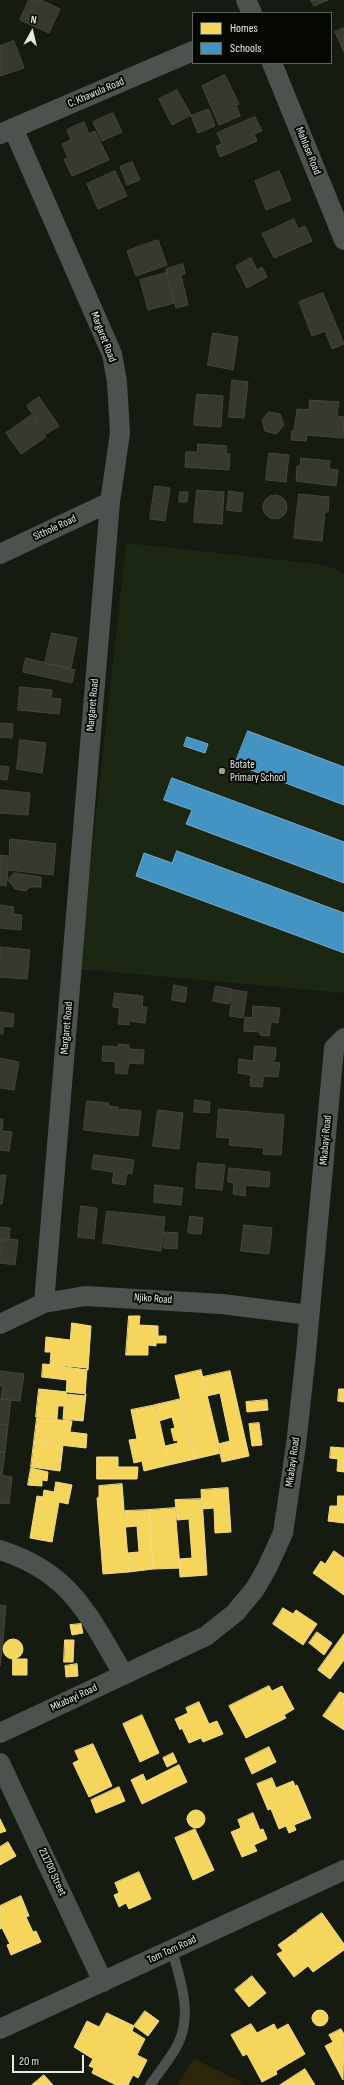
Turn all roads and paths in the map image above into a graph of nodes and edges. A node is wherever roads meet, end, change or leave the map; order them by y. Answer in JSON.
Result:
{"nodes":[{"id":1,"x":246,"y":0,"type":"edge"},
{"id":2,"x":252,"y":12,"type":"edge"},
{"id":3,"x":192,"y":52,"type":"edge"},
{"id":4,"x":272,"y":64,"type":"edge"},
{"id":5,"x":7,"y":131,"type":"edge"},
{"id":6,"x":344,"y":240,"type":"edge"},
{"id":7,"x":110,"y":502,"type":"junction"},
{"id":8,"x":0,"y":554,"type":"edge"},
{"id":9,"x":344,"y":1038,"type":"edge"},
{"id":10,"x":44,"y":1303,"type":"junction"},
{"id":11,"x":310,"y":1315,"type":"junction"},
{"id":12,"x":0,"y":1324,"type":"edge"},
{"id":13,"x":0,"y":1550,"type":"edge"},
{"id":14,"x":124,"y":1676,"type":"junction"},
{"id":15,"x":0,"y":1733,"type":"edge"},
{"id":16,"x":0,"y":1763,"type":"edge"},
{"id":17,"x":343,"y":1874,"type":"edge"},
{"id":18,"x":172,"y":1950,"type":"junction"},
{"id":19,"x":103,"y":1982,"type":"junction"},
{"id":20,"x":0,"y":2029,"type":"edge"},
{"id":21,"x":150,"y":2085,"type":"edge"}],
"edges":[{"from":1,"to":2,"type":"street"},
{"from":3,"to":5,"type":"street","name":"C. Khawula Road"},
{"from":4,"to":6,"type":"street","name":"Mahlase Road"},
{"from":5,"to":7,"type":"street","name":"Margaret Road"},
{"from":7,"to":8,"type":"street","name":"Sithole Road"},
{"from":7,"to":10,"type":"street","name":"Margaret Road"},
{"from":9,"to":11,"type":"street","name":"Mkabayi Road"},
{"from":10,"to":11,"type":"street","name":"Njiko Road"},
{"from":10,"to":12,"type":"street","name":"Njiko Road"},
{"from":11,"to":14,"type":"street","name":"Mkabayi Road"},
{"from":13,"to":14,"type":"street"},
{"from":14,"to":15,"type":"street","name":"Mkabayi Road"},
{"from":16,"to":19,"type":"street","name":"211700 Street"},
{"from":17,"to":18,"type":"street","name":"Tom Tom Road"},
{"from":18,"to":19,"type":"street","name":"Tom Tom Road"},
{"from":18,"to":21,"type":"lane"},
{"from":19,"to":20,"type":"street","name":"Tom Tom Road"}]}
